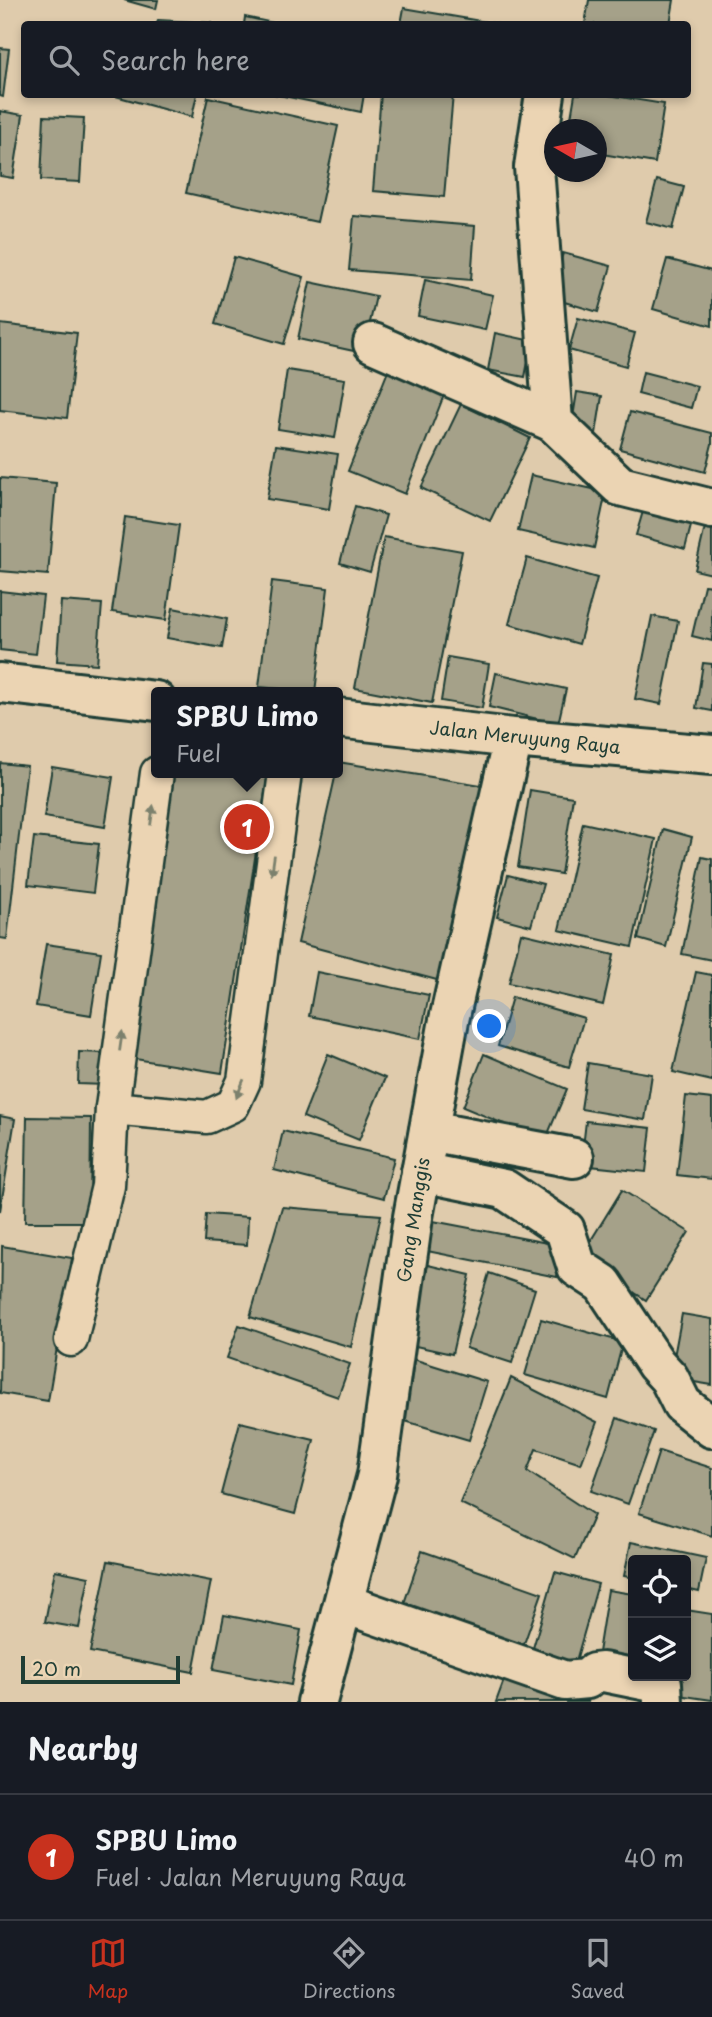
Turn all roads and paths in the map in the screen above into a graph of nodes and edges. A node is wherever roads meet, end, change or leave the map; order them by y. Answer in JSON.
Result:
{"nodes":[{"id":1,"x":544,"y":98,"type":"edge"},
{"id":2,"x":373,"y":343,"type":"dead end"},
{"id":3,"x":552,"y":422,"type":"junction"},
{"id":4,"x":712,"y":509,"type":"edge"},
{"id":5,"x":0,"y":683,"type":"edge"},
{"id":6,"x":151,"y":700,"type":"edge"},
{"id":7,"x":343,"y":719,"type":"edge"},
{"id":8,"x":513,"y":738,"type":"junction"},
{"id":9,"x":712,"y":755,"type":"edge"},
{"id":10,"x":156,"y":778,"type":"edge"},
{"id":11,"x":284,"y":778,"type":"edge"},
{"id":12,"x":112,"y":1108,"type":"junction"},
{"id":13,"x":429,"y":1131,"type":"junction"},
{"id":14,"x":574,"y":1158,"type":"dead end"},
{"id":15,"x":421,"y":1172,"type":"junction"},
{"id":16,"x":71,"y":1340,"type":"dead end"},
{"id":17,"x":712,"y":1428,"type":"edge"},
{"id":18,"x":345,"y":1604,"type":"junction"},
{"id":19,"x":317,"y":1702,"type":"edge"},
{"id":20,"x":663,"y":1702,"type":"edge"}],
"edges":[{"from":1,"to":3,"type":"street"},
{"from":2,"to":3,"type":"street"},
{"from":3,"to":4,"type":"street"},
{"from":5,"to":6,"type":"street"},
{"from":7,"to":8,"type":"street","name":"Jalan Meruyung Raya"},
{"from":8,"to":9,"type":"street","name":"Jalan Meruyung Raya"},
{"from":8,"to":13,"type":"street","name":"Gang Manggis"},
{"from":12,"to":10,"type":"lane","one_way":true},
{"from":11,"to":12,"type":"lane","one_way":true},
{"from":12,"to":16,"type":"lane"},
{"from":13,"to":14,"type":"street"},
{"from":13,"to":15,"type":"street","name":"Gang Manggis"},
{"from":15,"to":17,"type":"street"},
{"from":15,"to":18,"type":"street","name":"Gang Manggis"},
{"from":18,"to":19,"type":"street","name":"Gang Manggis"},
{"from":18,"to":20,"type":"street"}]}
